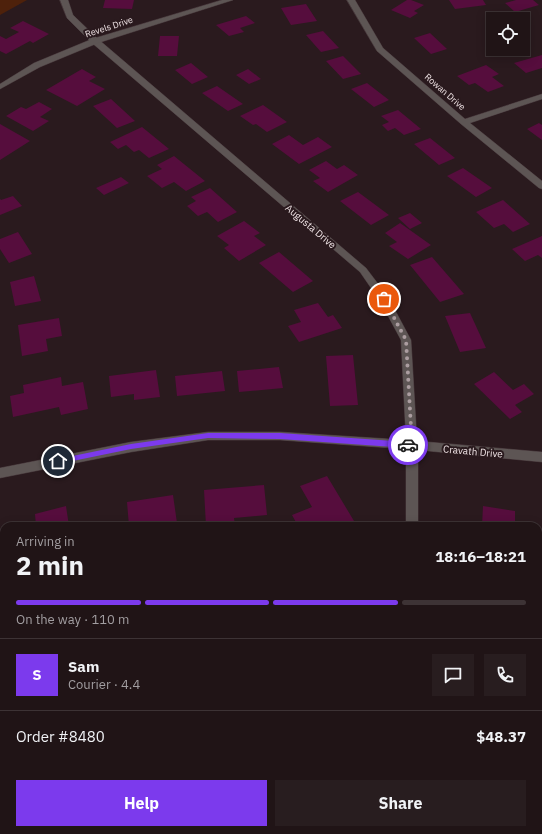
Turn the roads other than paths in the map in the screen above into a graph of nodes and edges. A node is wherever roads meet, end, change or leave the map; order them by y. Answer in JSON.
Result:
{"nodes":[{"id":1,"x":64,"y":0,"type":"edge"},
{"id":2,"x":229,"y":0,"type":"edge"},
{"id":3,"x":351,"y":0,"type":"edge"},
{"id":4,"x":95,"y":41,"type":"junction"},
{"id":5,"x":0,"y":86,"type":"edge"},
{"id":6,"x":542,"y":96,"type":"edge"},
{"id":7,"x":464,"y":122,"type":"junction"},
{"id":8,"x":542,"y":186,"type":"edge"},
{"id":9,"x":412,"y":445,"type":"junction"},
{"id":10,"x":542,"y":457,"type":"edge"},
{"id":11,"x":0,"y":473,"type":"edge"},
{"id":12,"x":412,"y":522,"type":"edge"}],
"edges":[{"from":1,"to":4,"type":"street","name":"Augusta Drive"},
{"from":2,"to":4,"type":"street","name":"Revels Drive"},
{"from":3,"to":7,"type":"street","name":"Rowan Drive"},
{"from":4,"to":5,"type":"street","name":"Revels Drive"},
{"from":4,"to":9,"type":"street","name":"Augusta Drive"},
{"from":6,"to":7,"type":"street"},
{"from":7,"to":8,"type":"street","name":"Rowan Drive"},
{"from":9,"to":10,"type":"street","name":"Cravath Drive"},
{"from":9,"to":11,"type":"street","name":"Cravath Drive"},
{"from":9,"to":12,"type":"street","name":"Augusta Drive"}]}
